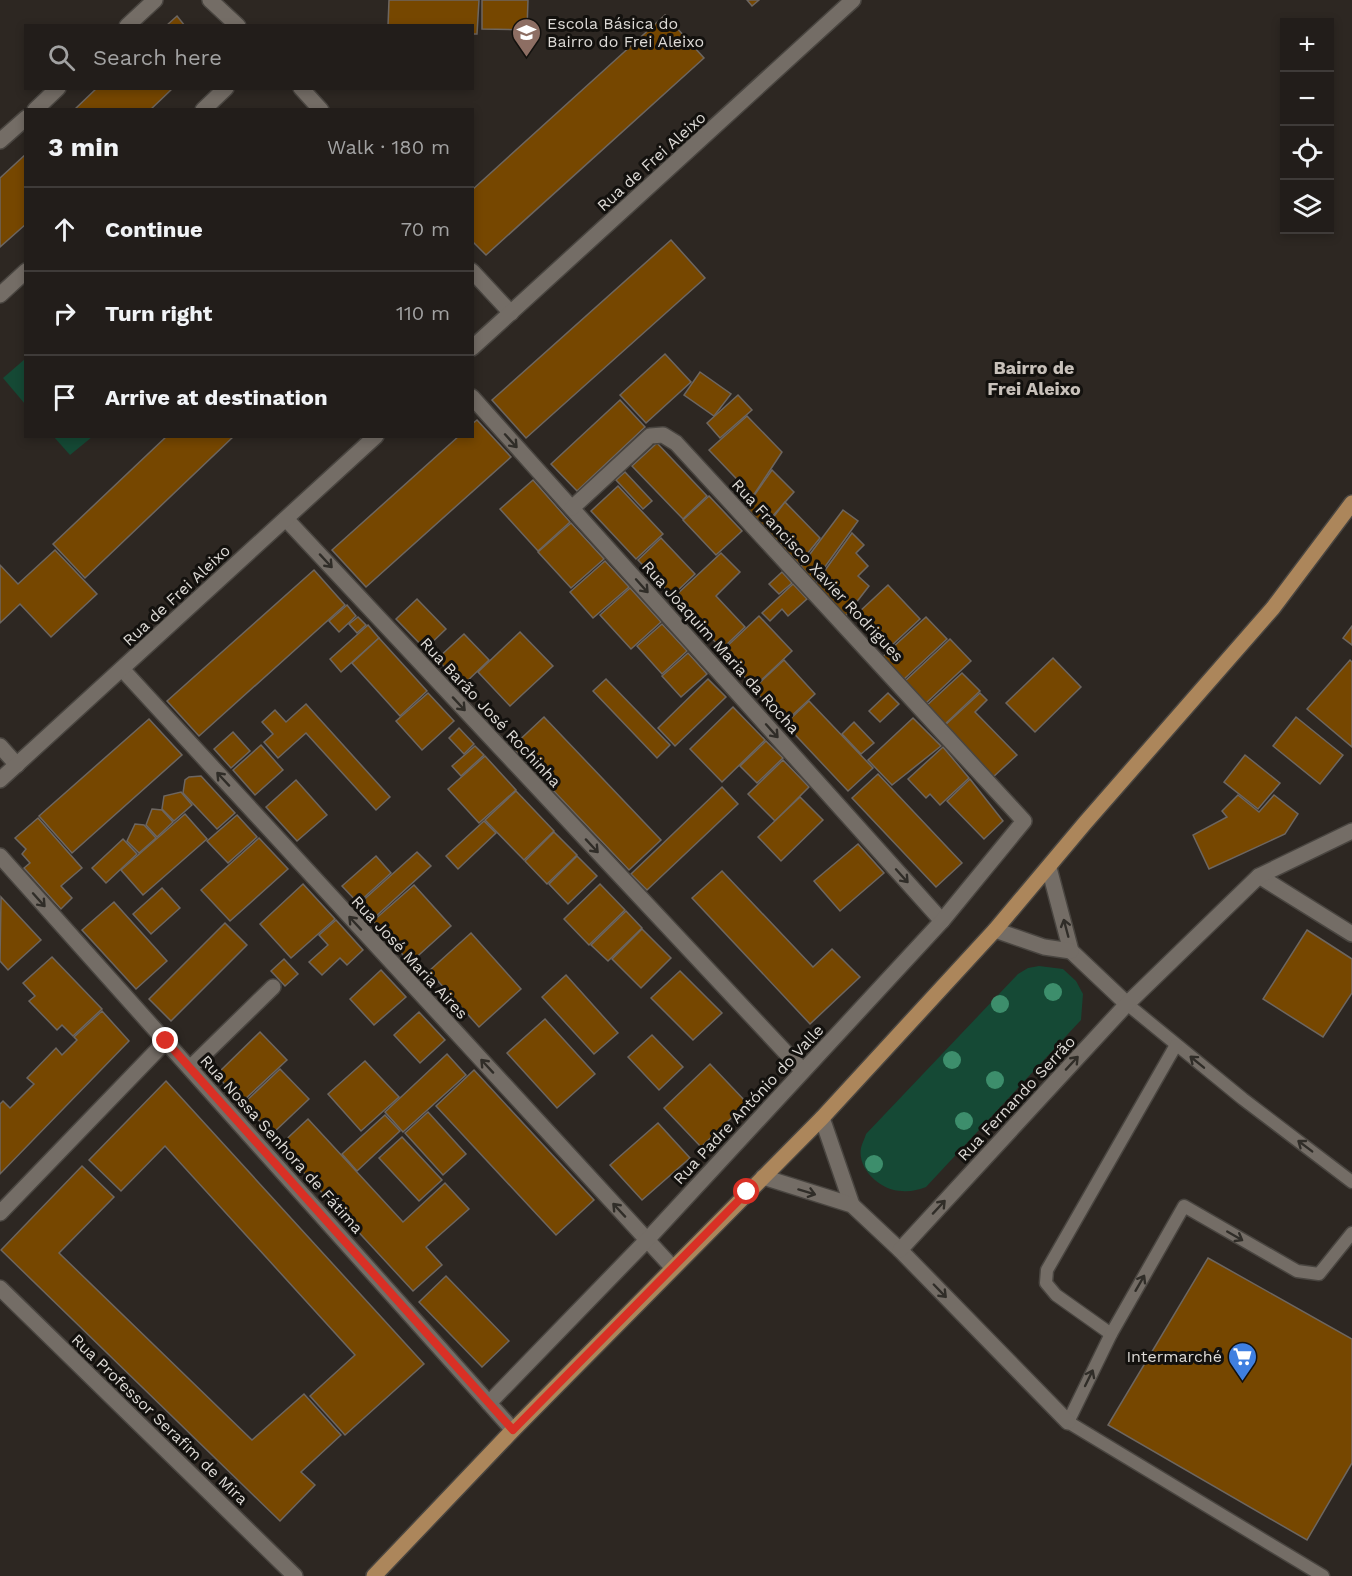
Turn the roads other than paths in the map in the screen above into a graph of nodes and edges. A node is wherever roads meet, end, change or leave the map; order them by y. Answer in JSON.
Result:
{"nodes":[{"id":1,"x":155,"y":0,"type":"edge"},
{"id":2,"x":210,"y":0,"type":"edge"},
{"id":3,"x":853,"y":0,"type":"edge"},
{"id":4,"x":129,"y":24,"type":"edge"},
{"id":5,"x":236,"y":24,"type":"edge"},
{"id":6,"x":56,"y":90,"type":"edge"},
{"id":7,"x":224,"y":90,"type":"edge"},
{"id":8,"x":303,"y":90,"type":"edge"},
{"id":9,"x":37,"y":108,"type":"edge"},
{"id":10,"x":205,"y":108,"type":"edge"},
{"id":11,"x":319,"y":108,"type":"edge"},
{"id":12,"x":24,"y":120,"type":"edge"},
{"id":13,"x":0,"y":141,"type":"edge"},
{"id":14,"x":24,"y":273,"type":"edge"},
{"id":15,"x":474,"y":273,"type":"edge"},
{"id":16,"x":0,"y":295,"type":"edge"},
{"id":17,"x":511,"y":313,"type":"junction"},
{"id":18,"x":474,"y":346,"type":"edge"},
{"id":19,"x":474,"y":399,"type":"edge"},
{"id":20,"x":374,"y":438,"type":"edge"},
{"id":21,"x":1352,"y":503,"type":"edge"},
{"id":22,"x":572,"y":508,"type":"junction"},
{"id":23,"x":286,"y":519,"type":"junction"},
{"id":24,"x":122,"y":669,"type":"junction"},
{"id":25,"x":0,"y":746,"type":"edge"},
{"id":26,"x":17,"y":765,"type":"junction"},
{"id":27,"x":0,"y":780,"type":"edge"},
{"id":28,"x":1024,"y":821,"type":"joint"},
{"id":29,"x":1352,"y":831,"type":"edge"},
{"id":30,"x":0,"y":856,"type":"edge"},
{"id":31,"x":1049,"y":868,"type":"junction"},
{"id":32,"x":1259,"y":876,"type":"junction"},
{"id":33,"x":942,"y":921,"type":"junction"},
{"id":34,"x":995,"y":930,"type":"junction"},
{"id":35,"x":1352,"y":934,"type":"edge"},
{"id":36,"x":1071,"y":951,"type":"junction"},
{"id":37,"x":273,"y":987,"type":"dead end"},
{"id":38,"x":1127,"y":1004,"type":"junction"},
{"id":39,"x":166,"y":1041,"type":"junction"},
{"id":40,"x":1176,"y":1045,"type":"junction"},
{"id":41,"x":190,"y":1068,"type":"junction"},
{"id":42,"x":803,"y":1071,"type":"junction"},
{"id":43,"x":822,"y":1118,"type":"junction"},
{"id":44,"x":763,"y":1177,"type":"junction"},
{"id":45,"x":1352,"y":1182,"type":"edge"},
{"id":46,"x":852,"y":1205,"type":"junction"},
{"id":47,"x":0,"y":1213,"type":"edge"},
{"id":48,"x":1352,"y":1233,"type":"edge"},
{"id":49,"x":646,"y":1240,"type":"junction"},
{"id":50,"x":900,"y":1250,"type":"junction"},
{"id":51,"x":673,"y":1268,"type":"junction"},
{"id":52,"x":0,"y":1288,"type":"edge"},
{"id":53,"x":1111,"y":1334,"type":"junction"},
{"id":54,"x":489,"y":1403,"type":"junction"},
{"id":55,"x":1068,"y":1422,"type":"junction"},
{"id":56,"x":513,"y":1430,"type":"junction"},
{"id":57,"x":295,"y":1576,"type":"edge"},
{"id":58,"x":374,"y":1576,"type":"edge"},
{"id":59,"x":1323,"y":1576,"type":"edge"}],
"edges":[{"from":1,"to":4,"type":"street"},
{"from":2,"to":5,"type":"street"},
{"from":3,"to":17,"type":"street","name":"Rua de Frei Aleixo"},
{"from":6,"to":9,"type":"street"},
{"from":7,"to":10,"type":"street"},
{"from":8,"to":11,"type":"street"},
{"from":12,"to":13,"type":"street"},
{"from":14,"to":16,"type":"street"},
{"from":15,"to":17,"type":"street"},
{"from":17,"to":18,"type":"street","name":"Rua de Frei Aleixo"},
{"from":19,"to":22,"type":"street","name":"Rua Joaquim Maria da Rocha","one_way":true},
{"from":20,"to":23,"type":"street","name":"Rua de Frei Aleixo"},
{"from":21,"to":31,"type":"main road"},
{"from":22,"to":28,"type":"street","name":"Rua Francisco Xavier Rodrigues"},
{"from":22,"to":33,"type":"street","name":"Rua Joaquim Maria da Rocha","one_way":true},
{"from":23,"to":24,"type":"street","name":"Rua de Frei Aleixo"},
{"from":23,"to":42,"type":"street","name":"Rua Barão José Rochinha","one_way":true},
{"from":24,"to":26,"type":"street","name":"Rua de Frei Aleixo"},
{"from":49,"to":24,"type":"street","name":"Rua José Maria Aires","one_way":true},
{"from":25,"to":26,"type":"street"},
{"from":26,"to":27,"type":"street","name":"Rua de Frei Aleixo"},
{"from":28,"to":33,"type":"street","name":"Rua Padre António do Valle"},
{"from":29,"to":32,"type":"street","name":"Rua Fernando Serrão"},
{"from":30,"to":39,"type":"street","name":"Rua Nossa Senhora de Fátima","one_way":true},
{"from":31,"to":34,"type":"main road"},
{"from":36,"to":31,"type":"street","one_way":true},
{"from":32,"to":35,"type":"street"},
{"from":32,"to":38,"type":"street","name":"Rua Fernando Serrão"},
{"from":33,"to":42,"type":"street","name":"Rua Padre António do Valle"},
{"from":34,"to":36,"type":"street"},
{"from":34,"to":43,"type":"main road"},
{"from":36,"to":38,"type":"street"},
{"from":37,"to":41,"type":"street"},
{"from":38,"to":40,"type":"lane"},
{"from":50,"to":38,"type":"street","name":"Rua Fernando Serrão","one_way":true},
{"from":39,"to":41,"type":"street","name":"Rua Nossa Senhora de Fátima"},
{"from":39,"to":47,"type":"street"},
{"from":45,"to":40,"type":"lane","one_way":true},
{"from":40,"to":53,"type":"lane"},
{"from":41,"to":54,"type":"street","name":"Rua Nossa Senhora de Fátima"},
{"from":42,"to":49,"type":"street","name":"Rua Padre António do Valle"},
{"from":43,"to":44,"type":"main road"},
{"from":43,"to":46,"type":"street"},
{"from":44,"to":46,"type":"street","one_way":true},
{"from":44,"to":51,"type":"main road"},
{"from":46,"to":50,"type":"street"},
{"from":53,"to":48,"type":"lane","one_way":true},
{"from":49,"to":51,"type":"street","name":"Rua José Maria Aires"},
{"from":49,"to":54,"type":"street","name":"Rua Padre António do Valle"},
{"from":50,"to":55,"type":"street","one_way":true},
{"from":51,"to":56,"type":"main road"},
{"from":52,"to":57,"type":"street","name":"Rua Professor Serafim de Mira"},
{"from":55,"to":53,"type":"lane","one_way":true},
{"from":54,"to":56,"type":"street","name":"Rua Nossa Senhora de Fátima"},
{"from":55,"to":59,"type":"lane"},
{"from":56,"to":58,"type":"main road"}]}
